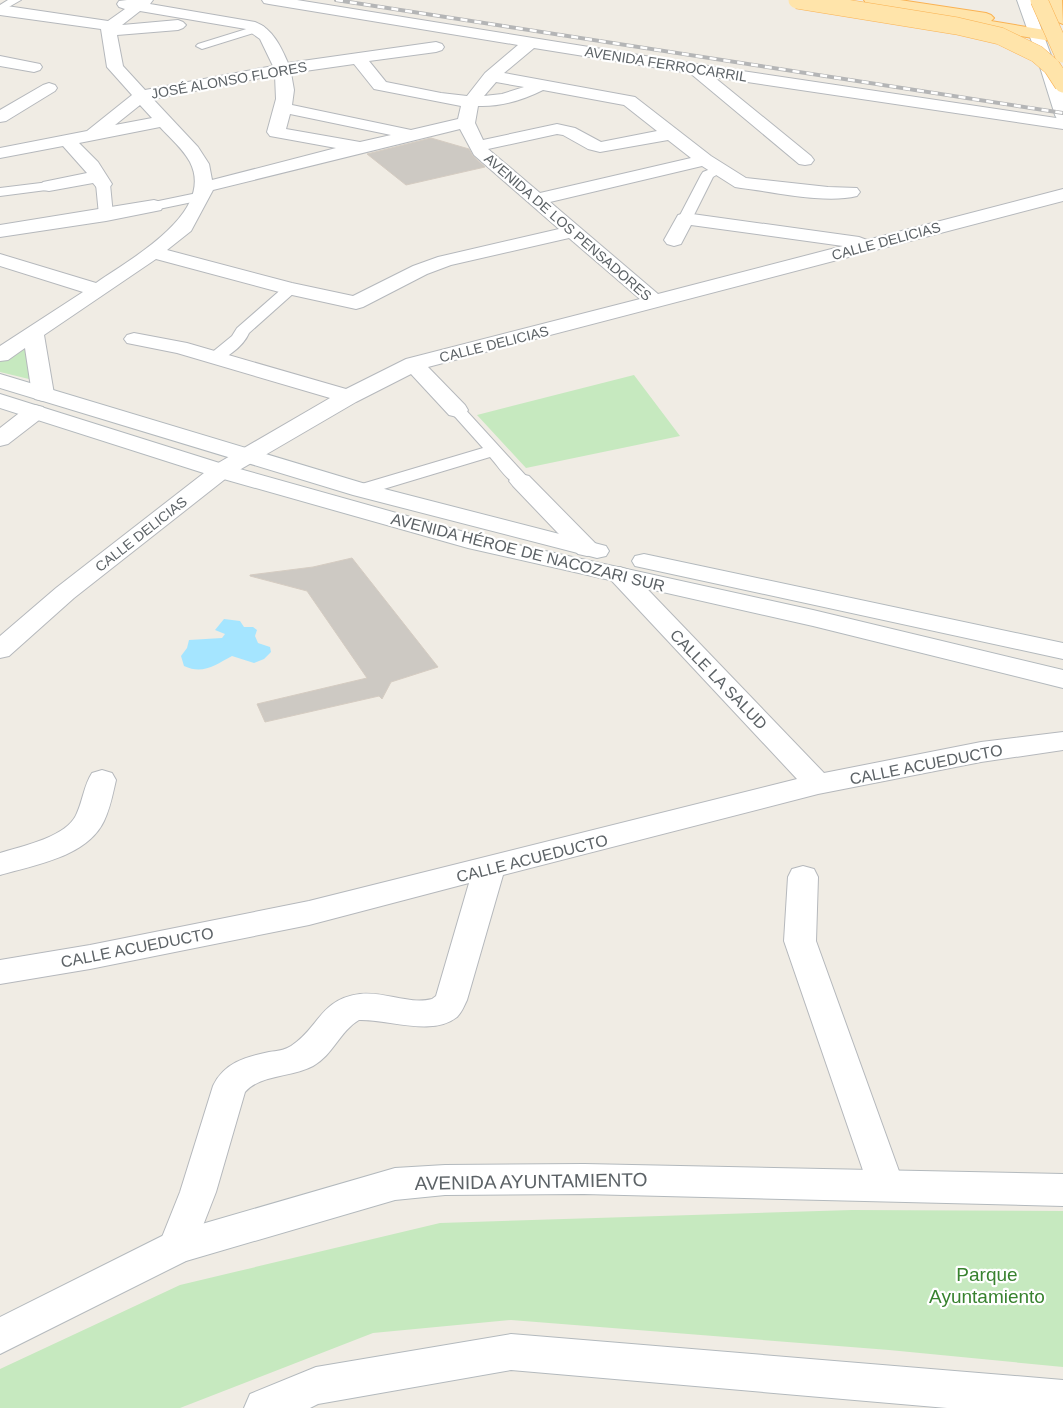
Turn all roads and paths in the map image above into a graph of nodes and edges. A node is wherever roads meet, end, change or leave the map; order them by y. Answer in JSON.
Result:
{"nodes":[{"id":1,"x":16,"y":0,"type":"edge"},
{"id":2,"x":270,"y":0,"type":"edge"},
{"id":3,"x":797,"y":0,"type":"edge"},
{"id":4,"x":829,"y":0,"type":"edge"},
{"id":5,"x":871,"y":0,"type":"edge"},
{"id":6,"x":1024,"y":0,"type":"edge"},
{"id":7,"x":1039,"y":0,"type":"edge"},
{"id":8,"x":1055,"y":0,"type":"edge"},
{"id":9,"x":141,"y":3,"type":"edge"},
{"id":10,"x":0,"y":9,"type":"edge"},
{"id":11,"x":342,"y":11,"type":"junction"},
{"id":12,"x":109,"y":17,"type":"junction"},
{"id":13,"x":1063,"y":19,"type":"edge"},
{"id":14,"x":968,"y":23,"type":"junction"},
{"id":15,"x":178,"y":25,"type":"dead end"},
{"id":16,"x":259,"y":28,"type":"junction"},
{"id":17,"x":1035,"y":30,"type":"junction"},
{"id":18,"x":1063,"y":30,"type":"edge"},
{"id":19,"x":1063,"y":38,"type":"edge"},
{"id":20,"x":530,"y":43,"type":"junction"},
{"id":21,"x":202,"y":46,"type":"dead end"},
{"id":22,"x":436,"y":47,"type":"dead end"},
{"id":23,"x":1043,"y":51,"type":"junction"},
{"id":24,"x":1063,"y":54,"type":"edge"},
{"id":25,"x":381,"y":55,"type":"junction"},
{"id":26,"x":358,"y":58,"type":"junction"},
{"id":27,"x":0,"y":61,"type":"edge"},
{"id":28,"x":34,"y":67,"type":"dead end"},
{"id":29,"x":283,"y":69,"type":"junction"},
{"id":30,"x":695,"y":69,"type":"junction"},
{"id":31,"x":491,"y":76,"type":"junction"},
{"id":32,"x":542,"y":84,"type":"junction"},
{"id":33,"x":48,"y":88,"type":"dead end"},
{"id":34,"x":140,"y":96,"type":"junction"},
{"id":35,"x":1061,"y":98,"type":"edge"},
{"id":36,"x":470,"y":102,"type":"junction"},
{"id":37,"x":283,"y":108,"type":"junction"},
{"id":38,"x":0,"y":117,"type":"edge"},
{"id":39,"x":163,"y":121,"type":"junction"},
{"id":40,"x":466,"y":122,"type":"junction"},
{"id":41,"x":1063,"y":124,"type":"edge"},
{"id":42,"x":415,"y":134,"type":"junction"},
{"id":43,"x":672,"y":134,"type":"junction"},
{"id":44,"x":91,"y":136,"type":"junction"},
{"id":45,"x":67,"y":140,"type":"junction"},
{"id":46,"x":360,"y":147,"type":"junction"},
{"id":47,"x":479,"y":148,"type":"junction"},
{"id":48,"x":0,"y":153,"type":"edge"},
{"id":49,"x":805,"y":160,"type":"dead end"},
{"id":50,"x":200,"y":164,"type":"junction"},
{"id":51,"x":712,"y":165,"type":"junction"},
{"id":52,"x":269,"y":170,"type":"junction"},
{"id":53,"x":101,"y":180,"type":"junction"},
{"id":54,"x":49,"y":186,"type":"joint"},
{"id":55,"x":0,"y":192,"type":"edge"},
{"id":56,"x":203,"y":192,"type":"junction"},
{"id":57,"x":851,"y":192,"type":"dead end"},
{"id":58,"x":1063,"y":195,"type":"edge"},
{"id":59,"x":536,"y":200,"type":"junction"},
{"id":60,"x":154,"y":206,"type":"joint"},
{"id":61,"x":106,"y":215,"type":"junction"},
{"id":62,"x":685,"y":219,"type":"junction"},
{"id":63,"x":0,"y":231,"type":"edge"},
{"id":64,"x":571,"y":232,"type":"junction"},
{"id":65,"x":674,"y":240,"type":"dead end"},
{"id":66,"x":871,"y":245,"type":"junction"},
{"id":67,"x":154,"y":252,"type":"junction"},
{"id":68,"x":0,"y":260,"type":"edge"},
{"id":69,"x":290,"y":289,"type":"junction"},
{"id":70,"x":99,"y":290,"type":"junction"},
{"id":71,"x":655,"y":302,"type":"junction"},
{"id":72,"x":33,"y":333,"type":"junction"},
{"id":73,"x":134,"y":339,"type":"dead end"},
{"id":74,"x":0,"y":355,"type":"edge"},
{"id":75,"x":215,"y":357,"type":"junction"},
{"id":76,"x":414,"y":364,"type":"junction"},
{"id":77,"x":0,"y":381,"type":"edge"},
{"id":78,"x":348,"y":398,"type":"junction"},
{"id":79,"x":0,"y":401,"type":"edge"},
{"id":80,"x":39,"y":403,"type":"junction"},
{"id":81,"x":458,"y":410,"type":"joint"},
{"id":82,"x":0,"y":439,"type":"edge"},
{"id":83,"x":492,"y":451,"type":"junction"},
{"id":84,"x":244,"y":456,"type":"junction"},
{"id":85,"x":221,"y":471,"type":"junction"},
{"id":86,"x":522,"y":481,"type":"joint"},
{"id":87,"x":361,"y":490,"type":"junction"},
{"id":88,"x":587,"y":549,"type":"junction"},
{"id":89,"x":620,"y":575,"type":"junction"},
{"id":90,"x":0,"y":650,"type":"edge"},
{"id":91,"x":1063,"y":651,"type":"edge"},
{"id":92,"x":1063,"y":678,"type":"edge"},
{"id":93,"x":1063,"y":741,"type":"edge"},
{"id":94,"x":102,"y":780,"type":"dead end"},
{"id":95,"x":818,"y":784,"type":"junction"},
{"id":96,"x":0,"y":864,"type":"edge"},
{"id":97,"x":489,"y":869,"type":"junction"},
{"id":98,"x":803,"y":877,"type":"dead end"},
{"id":99,"x":0,"y":972,"type":"edge"},
{"id":100,"x":886,"y":1185,"type":"junction"},
{"id":101,"x":1063,"y":1190,"type":"edge"},
{"id":102,"x":177,"y":1247,"type":"junction"},
{"id":103,"x":0,"y":1336,"type":"edge"},
{"id":104,"x":1063,"y":1399,"type":"edge"},
{"id":105,"x":264,"y":1408,"type":"edge"}],
"edges":[{"from":1,"to":10,"type":"street"},
{"from":2,"to":11,"type":"street","name":"AVENIDA FERROCARRIL"},
{"from":3,"to":35,"type":"main road","bridge":true},
{"from":4,"to":14,"type":"main road"},
{"from":5,"to":17,"type":"main road"},
{"from":6,"to":17,"type":"street"},
{"from":7,"to":24,"type":"main road","bridge":true},
{"from":8,"to":13,"type":"main road"},
{"from":9,"to":12,"type":"street"},
{"from":9,"to":16,"type":"street"},
{"from":10,"to":12,"type":"street"},
{"from":11,"to":20,"type":"street","name":"AVENIDA FERROCARRIL"},
{"from":11,"to":25,"type":"street"},
{"from":12,"to":15,"type":"street"},
{"from":12,"to":34,"type":"street"},
{"from":14,"to":17,"type":"main road"},
{"from":14,"to":23,"type":"main road"},
{"from":16,"to":21,"type":"street"},
{"from":16,"to":29,"type":"street"},
{"from":17,"to":18,"type":"main road"},
{"from":17,"to":19,"type":"main road"},
{"from":17,"to":23,"type":"street"},
{"from":20,"to":30,"type":"street","name":"AVENIDA FERROCARRIL"},
{"from":20,"to":31,"type":"street"},
{"from":22,"to":25,"type":"street","name":"JOSÉ ALONSO FLORES"},
{"from":23,"to":35,"type":"street"},
{"from":25,"to":26,"type":"street","name":"JOSÉ ALONSO FLORES"},
{"from":26,"to":29,"type":"street","name":"JOSÉ ALONSO FLORES"},
{"from":26,"to":36,"type":"street"},
{"from":27,"to":28,"type":"street"},
{"from":29,"to":34,"type":"street","name":"JOSÉ ALONSO FLORES"},
{"from":29,"to":37,"type":"street"},
{"from":30,"to":41,"type":"street","name":"AVENIDA FERROCARRIL"},
{"from":30,"to":49,"type":"street"},
{"from":31,"to":32,"type":"street"},
{"from":31,"to":36,"type":"street"},
{"from":32,"to":36,"type":"street"},
{"from":32,"to":43,"type":"street"},
{"from":33,"to":38,"type":"street"},
{"from":34,"to":39,"type":"street"},
{"from":34,"to":44,"type":"street","name":"JOSÉ ALONSO FLORES"},
{"from":36,"to":40,"type":"street"},
{"from":37,"to":42,"type":"street","name":"AVENIDA DE LOS PENSADORES"},
{"from":37,"to":46,"type":"street"},
{"from":39,"to":44,"type":"street"},
{"from":39,"to":50,"type":"street"},
{"from":40,"to":42,"type":"street"},
{"from":40,"to":47,"type":"street","name":"AVENIDA DE LOS PENSADORES"},
{"from":42,"to":46,"type":"street"},
{"from":42,"to":47,"type":"street","name":"AVENIDA DE LOS PENSADORES"},
{"from":43,"to":47,"type":"street"},
{"from":43,"to":51,"type":"street"},
{"from":44,"to":45,"type":"street"},
{"from":45,"to":48,"type":"street"},
{"from":45,"to":53,"type":"street"},
{"from":46,"to":52,"type":"street"},
{"from":47,"to":59,"type":"street","name":"AVENIDA DE LOS PENSADORES"},
{"from":50,"to":52,"type":"street"},
{"from":50,"to":56,"type":"street"},
{"from":51,"to":57,"type":"street"},
{"from":51,"to":59,"type":"street"},
{"from":51,"to":62,"type":"street"},
{"from":52,"to":56,"type":"street"},
{"from":53,"to":54,"type":"street"},
{"from":53,"to":61,"type":"street"},
{"from":54,"to":55,"type":"street"},
{"from":56,"to":60,"type":"street"},
{"from":56,"to":67,"type":"street"},
{"from":58,"to":66,"type":"street","name":"CALLE DELICIAS"},
{"from":59,"to":64,"type":"street","name":"AVENIDA DE LOS PENSADORES"},
{"from":60,"to":61,"type":"street"},
{"from":61,"to":63,"type":"street"},
{"from":62,"to":65,"type":"street"},
{"from":62,"to":66,"type":"street"},
{"from":64,"to":69,"type":"street"},
{"from":64,"to":71,"type":"street","name":"AVENIDA DE LOS PENSADORES"},
{"from":66,"to":71,"type":"street","name":"CALLE DELICIAS"},
{"from":67,"to":69,"type":"street"},
{"from":67,"to":70,"type":"street"},
{"from":68,"to":70,"type":"street"},
{"from":69,"to":75,"type":"street"},
{"from":70,"to":72,"type":"street"},
{"from":71,"to":76,"type":"street","name":"CALLE DELICIAS"},
{"from":72,"to":74,"type":"street"},
{"from":72,"to":80,"type":"street"},
{"from":73,"to":75,"type":"street"},
{"from":75,"to":78,"type":"street"},
{"from":76,"to":78,"type":"street","name":"CALLE DELICIAS"},
{"from":76,"to":81,"type":"street"},
{"from":77,"to":80,"type":"street","name":"AVENIDA HÉROE DE NACOZARI SUR"},
{"from":78,"to":84,"type":"street","name":"CALLE DELICIAS"},
{"from":79,"to":80,"type":"street","name":"AVENIDA HÉROE DE NACOZARI SUR"},
{"from":80,"to":82,"type":"street"},
{"from":80,"to":84,"type":"street","name":"AVENIDA HÉROE DE NACOZARI SUR"},
{"from":80,"to":85,"type":"street","name":"AVENIDA HÉROE DE NACOZARI SUR"},
{"from":81,"to":83,"type":"street"},
{"from":83,"to":86,"type":"street"},
{"from":83,"to":87,"type":"street"},
{"from":84,"to":85,"type":"street","name":"CALLE DELICIAS"},
{"from":84,"to":87,"type":"street","name":"AVENIDA HÉROE DE NACOZARI SUR"},
{"from":85,"to":89,"type":"street","name":"AVENIDA HÉROE DE NACOZARI SUR"},
{"from":85,"to":90,"type":"street","name":"CALLE DELICIAS"},
{"from":86,"to":88,"type":"street"},
{"from":87,"to":88,"type":"street","name":"AVENIDA HÉROE DE NACOZARI SUR"},
{"from":88,"to":91,"type":"street","name":"AVENIDA HÉROE DE NACOZARI SUR"},
{"from":89,"to":92,"type":"street","name":"AVENIDA HÉROE DE NACOZARI SUR"},
{"from":89,"to":95,"type":"street","name":"CALLE LA SALUD"},
{"from":93,"to":95,"type":"street","name":"CALLE ACUEDUCTO"},
{"from":94,"to":96,"type":"street"},
{"from":95,"to":97,"type":"street","name":"CALLE ACUEDUCTO"},
{"from":97,"to":99,"type":"street","name":"CALLE ACUEDUCTO"},
{"from":97,"to":102,"type":"street"},
{"from":98,"to":100,"type":"street"},
{"from":100,"to":101,"type":"street","name":"AVENIDA AYUNTAMIENTO"},
{"from":100,"to":102,"type":"street","name":"AVENIDA AYUNTAMIENTO"},
{"from":102,"to":103,"type":"street","name":"AVENIDA AYUNTAMIENTO"},
{"from":104,"to":105,"type":"street"}]}
